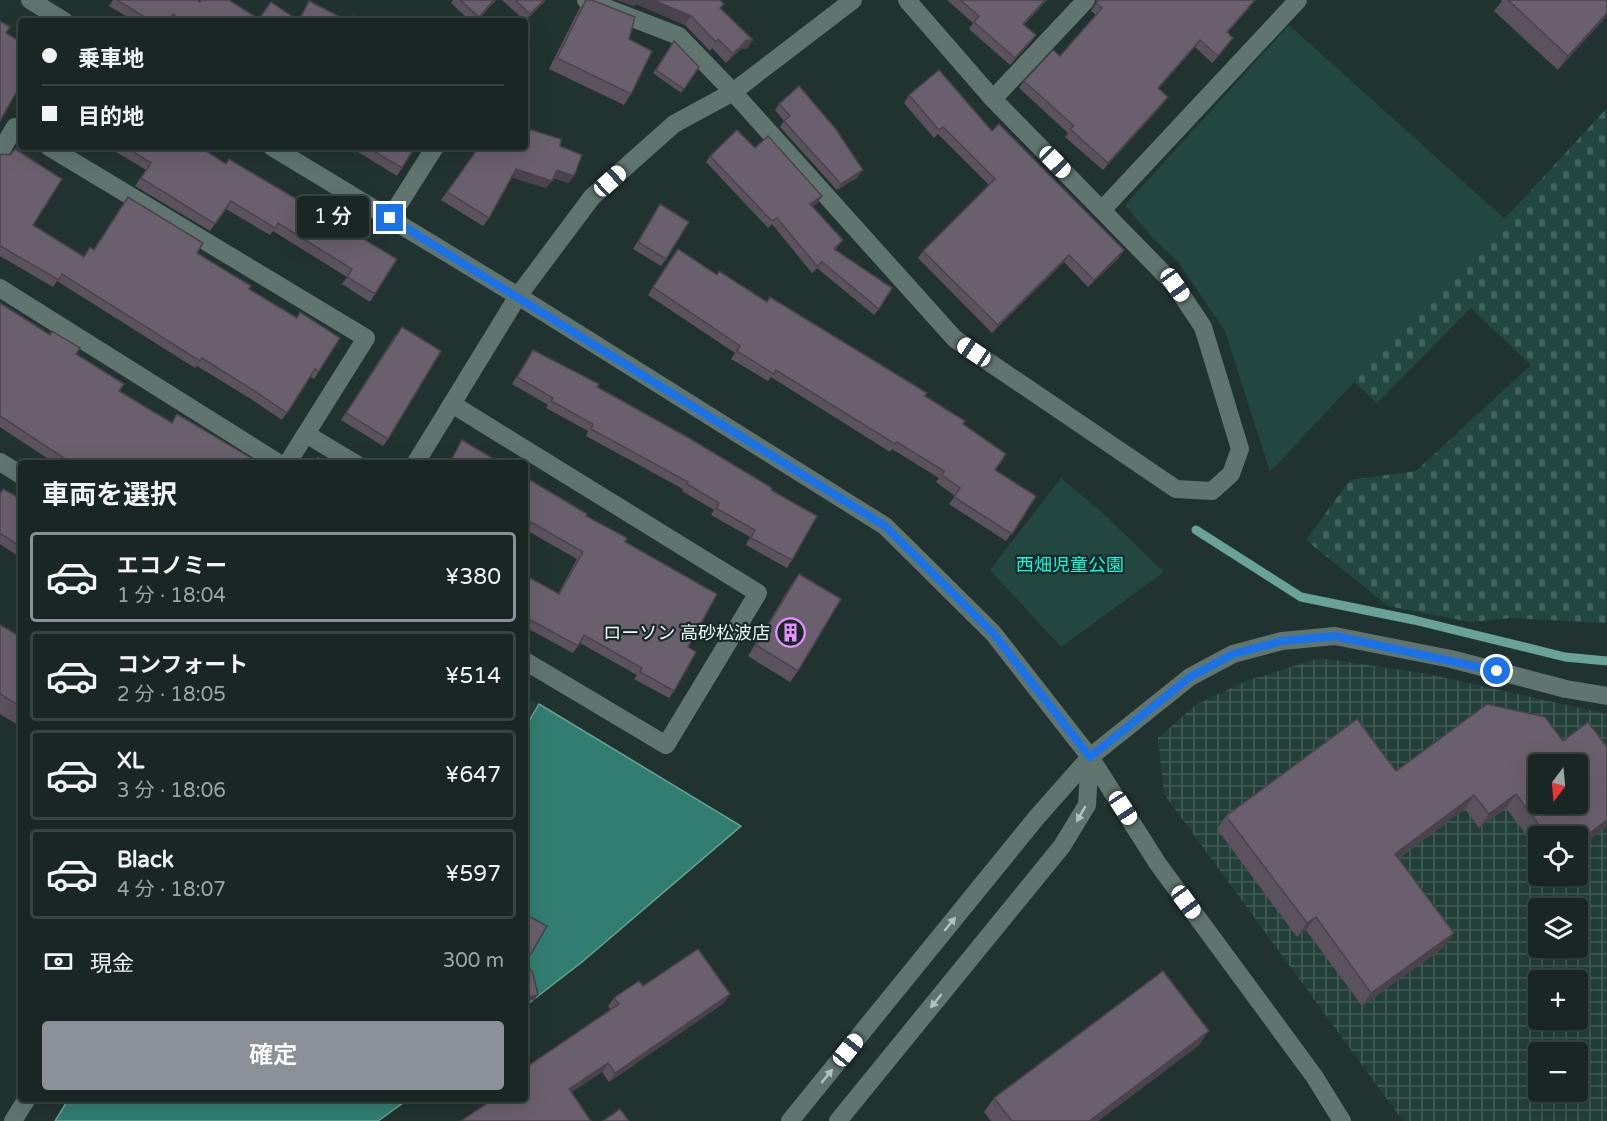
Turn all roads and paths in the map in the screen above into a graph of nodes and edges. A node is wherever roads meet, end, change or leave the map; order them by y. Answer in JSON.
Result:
{"nodes":[{"id":1,"x":30,"y":0,"type":"edge"},
{"id":2,"x":586,"y":0,"type":"edge"},
{"id":3,"x":853,"y":0,"type":"edge"},
{"id":4,"x":907,"y":0,"type":"edge"},
{"id":5,"x":1086,"y":0,"type":"edge"},
{"id":6,"x":1298,"y":0,"type":"edge"},
{"id":7,"x":59,"y":18,"type":"edge"},
{"id":8,"x":733,"y":92,"type":"junction"},
{"id":9,"x":993,"y":99,"type":"junction"},
{"id":10,"x":18,"y":128,"type":"edge"},
{"id":11,"x":54,"y":150,"type":"edge"},
{"id":12,"x":277,"y":150,"type":"edge"},
{"id":13,"x":433,"y":150,"type":"edge"},
{"id":14,"x":0,"y":152,"type":"edge"},
{"id":15,"x":1102,"y":210,"type":"junction"},
{"id":16,"x":390,"y":218,"type":"junction"},
{"id":17,"x":0,"y":288,"type":"edge"},
{"id":18,"x":518,"y":296,"type":"junction"},
{"id":19,"x":452,"y":404,"type":"junction"},
{"id":20,"x":306,"y":434,"type":"junction"},
{"id":21,"x":274,"y":460,"type":"edge"},
{"id":22,"x":290,"y":460,"type":"edge"},
{"id":23,"x":349,"y":460,"type":"edge"},
{"id":24,"x":417,"y":460,"type":"edge"},
{"id":25,"x":0,"y":462,"type":"edge"},
{"id":26,"x":18,"y":473,"type":"edge"},
{"id":27,"x":528,"y":663,"type":"edge"},
{"id":28,"x":1607,"y":696,"type":"edge"},
{"id":29,"x":1090,"y":757,"type":"junction"},
{"id":30,"x":25,"y":1102,"type":"edge"},
{"id":31,"x":13,"y":1121,"type":"edge"},
{"id":32,"x":790,"y":1121,"type":"edge"},
{"id":33,"x":838,"y":1121,"type":"edge"},
{"id":34,"x":1342,"y":1121,"type":"edge"}],
"edges":[{"from":1,"to":7,"type":"street"},
{"from":2,"to":8,"type":"street"},
{"from":3,"to":8,"type":"street"},
{"from":4,"to":9,"type":"street"},
{"from":5,"to":9,"type":"street"},
{"from":6,"to":15,"type":"street"},
{"from":8,"to":15,"type":"street"},
{"from":8,"to":18,"type":"street"},
{"from":9,"to":15,"type":"street"},
{"from":10,"to":14,"type":"street"},
{"from":11,"to":20,"type":"street"},
{"from":12,"to":16,"type":"street"},
{"from":13,"to":16,"type":"street"},
{"from":16,"to":18,"type":"street"},
{"from":17,"to":21,"type":"street"},
{"from":18,"to":19,"type":"street"},
{"from":18,"to":29,"type":"street"},
{"from":19,"to":24,"type":"street"},
{"from":19,"to":27,"type":"street"},
{"from":20,"to":22,"type":"street"},
{"from":20,"to":23,"type":"street"},
{"from":25,"to":26,"type":"street"},
{"from":28,"to":29,"type":"street"},
{"from":32,"to":29,"type":"street","one_way":true},
{"from":29,"to":33,"type":"street","one_way":true},
{"from":29,"to":34,"type":"street"},
{"from":30,"to":31,"type":"street"}]}
